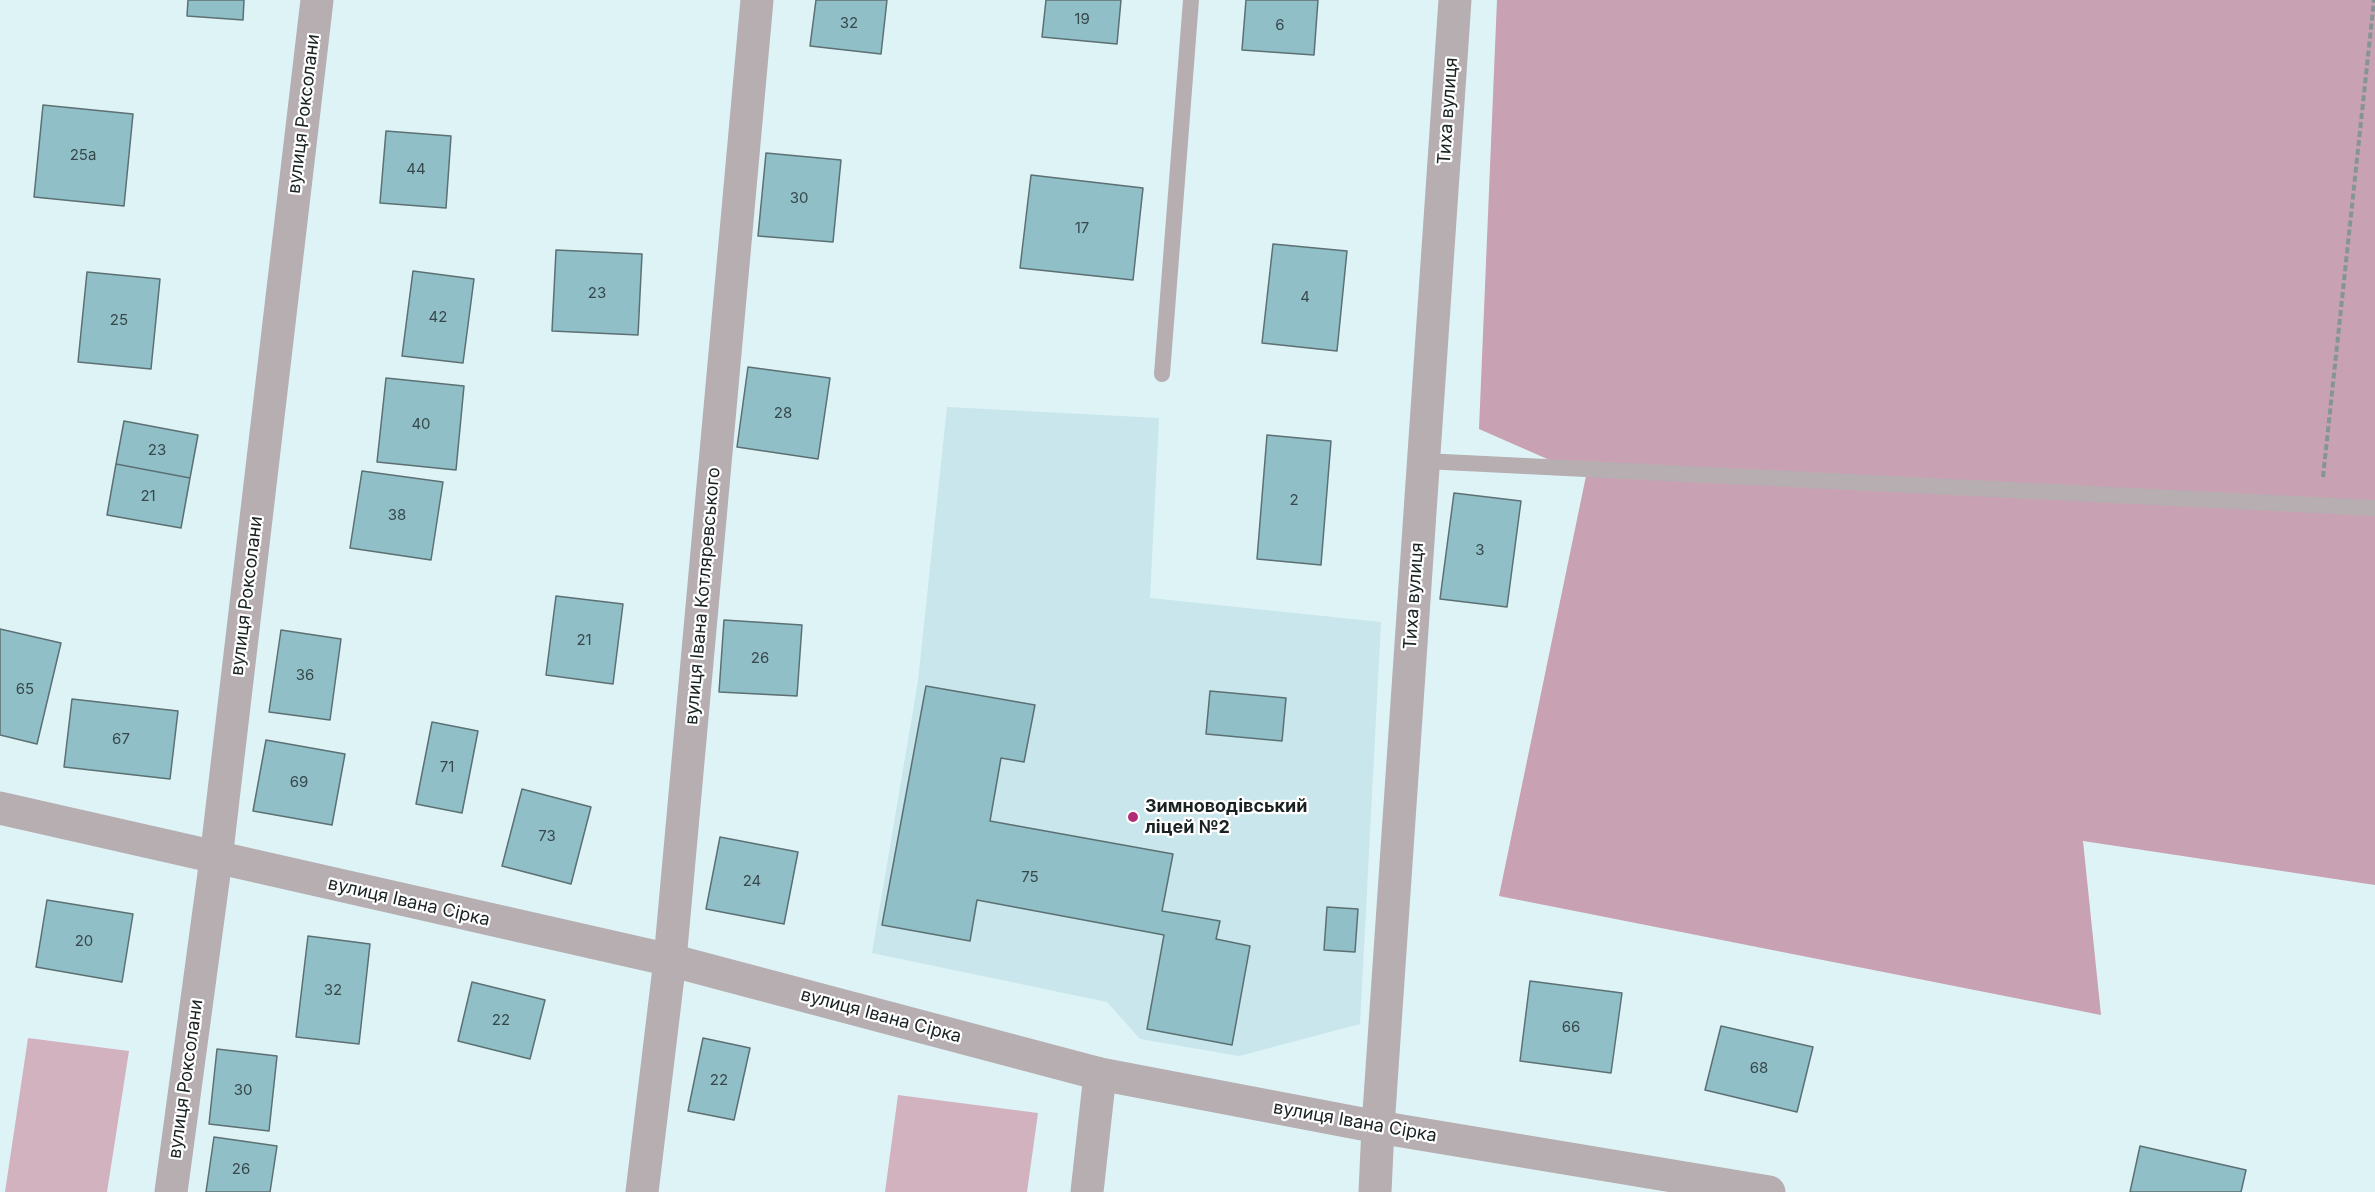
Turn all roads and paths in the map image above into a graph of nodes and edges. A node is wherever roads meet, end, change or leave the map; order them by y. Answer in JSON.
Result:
{"nodes":[{"id":1,"x":317,"y":0,"type":"edge"},
{"id":2,"x":757,"y":0,"type":"edge"},
{"id":3,"x":1191,"y":0,"type":"edge"},
{"id":4,"x":1455,"y":0,"type":"edge"},
{"id":5,"x":2374,"y":0,"type":"edge"},
{"id":6,"x":1162,"y":374,"type":"dead end"},
{"id":7,"x":1424,"y":461,"type":"junction"},
{"id":8,"x":2320,"y":505,"type":"junction"},
{"id":9,"x":2375,"y":508,"type":"edge"},
{"id":10,"x":0,"y":808,"type":"edge"},
{"id":11,"x":216,"y":859,"type":"junction"},
{"id":12,"x":670,"y":960,"type":"junction"},
{"id":13,"x":1100,"y":1074,"type":"junction"},
{"id":14,"x":1378,"y":1127,"type":"junction"},
{"id":15,"x":171,"y":1192,"type":"edge"},
{"id":16,"x":642,"y":1192,"type":"edge"},
{"id":17,"x":1087,"y":1192,"type":"edge"},
{"id":18,"x":1375,"y":1192,"type":"edge"},
{"id":19,"x":1769,"y":1192,"type":"edge"}],
"edges":[{"from":1,"to":11,"type":"street","name":"вулиця Роксолани"},
{"from":2,"to":12,"type":"street","name":"вулиця Івана Котляревського"},
{"from":3,"to":6,"type":"lane"},
{"from":4,"to":7,"type":"street","name":"Тиха вулиця"},
{"from":5,"to":8,"type":"path"},
{"from":7,"to":8,"type":"lane"},
{"from":7,"to":14,"type":"street","name":"Тиха вулиця"},
{"from":8,"to":9,"type":"lane"},
{"from":10,"to":11,"type":"street","name":"вулиця Івана Сірка"},
{"from":11,"to":12,"type":"street","name":"вулиця Івана Сірка"},
{"from":11,"to":15,"type":"street","name":"вулиця Роксолани"},
{"from":12,"to":13,"type":"street","name":"вулиця Івана Сірка"},
{"from":12,"to":16,"type":"street","name":"вулиця Івана Котляревського"},
{"from":13,"to":14,"type":"street","name":"вулиця Івана Сірка"},
{"from":13,"to":17,"type":"street"},
{"from":14,"to":18,"type":"street","name":"Тиха вулиця"},
{"from":14,"to":19,"type":"street","name":"вулиця Івана Сірка"}]}
